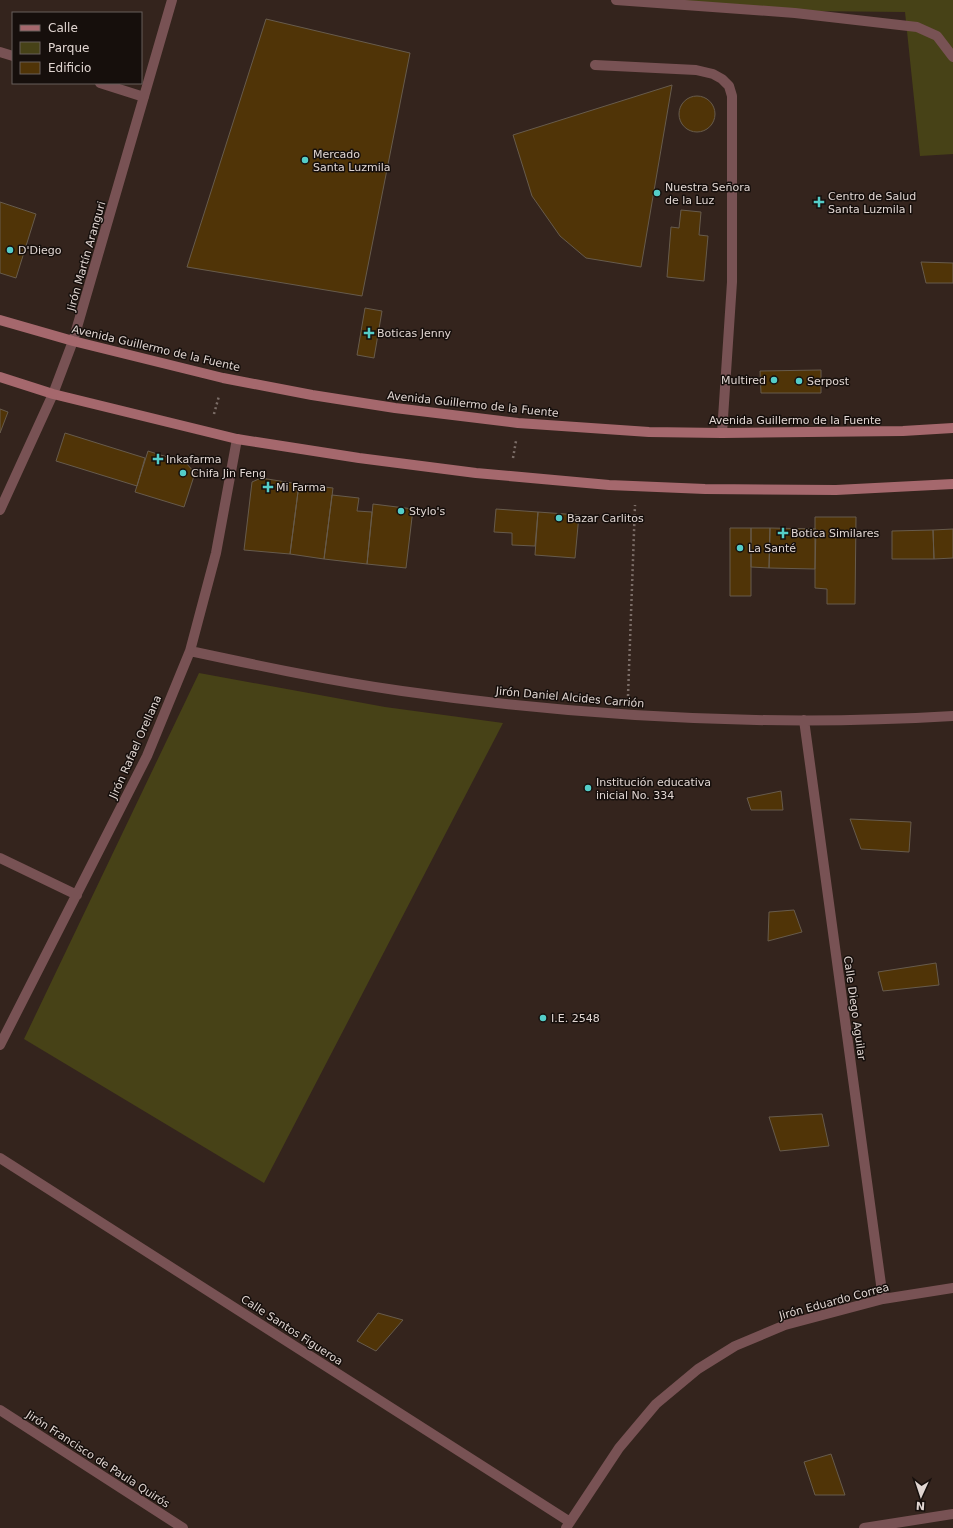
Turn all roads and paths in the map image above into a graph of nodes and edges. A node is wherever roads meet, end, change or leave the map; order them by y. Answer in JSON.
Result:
{"nodes":[{"id":1,"x":172,"y":0,"type":"edge"},
{"id":2,"x":616,"y":0,"type":"edge"},
{"id":3,"x":0,"y":52,"type":"edge"},
{"id":4,"x":12,"y":56,"type":"edge"},
{"id":5,"x":953,"y":57,"type":"edge"},
{"id":6,"x":595,"y":65,"type":"dead end"},
{"id":7,"x":103,"y":84,"type":"edge"},
{"id":8,"x":144,"y":96,"type":"junction"},
{"id":9,"x":0,"y":320,"type":"edge"},
{"id":10,"x":73,"y":341,"type":"junction"},
{"id":11,"x":0,"y":377,"type":"edge"},
{"id":12,"x":223,"y":378,"type":"junction"},
{"id":13,"x":53,"y":394,"type":"junction"},
{"id":14,"x":518,"y":423,"type":"junction"},
{"id":15,"x":953,"y":428,"type":"edge"},
{"id":16,"x":210,"y":432,"type":"junction"},
{"id":17,"x":722,"y":433,"type":"junction"},
{"id":18,"x":237,"y":439,"type":"junction"},
{"id":19,"x":511,"y":477,"type":"junction"},
{"id":20,"x":953,"y":484,"type":"edge"},
{"id":21,"x":636,"y":486,"type":"junction"},
{"id":22,"x":0,"y":510,"type":"edge"},
{"id":23,"x":190,"y":651,"type":"junction"},
{"id":24,"x":627,"y":714,"type":"junction"},
{"id":25,"x":953,"y":716,"type":"edge"},
{"id":26,"x":804,"y":720,"type":"junction"},
{"id":27,"x":0,"y":858,"type":"edge"},
{"id":28,"x":77,"y":895,"type":"junction"},
{"id":29,"x":0,"y":1045,"type":"edge"},
{"id":30,"x":0,"y":1158,"type":"edge"},
{"id":31,"x":953,"y":1288,"type":"edge"},
{"id":32,"x":883,"y":1299,"type":"junction"},
{"id":33,"x":0,"y":1410,"type":"edge"},
{"id":34,"x":953,"y":1514,"type":"edge"},
{"id":35,"x":568,"y":1525,"type":"edge"},
{"id":36,"x":183,"y":1528,"type":"edge"},
{"id":37,"x":864,"y":1528,"type":"edge"}],
"edges":[{"from":1,"to":8,"type":"street","name":"Jirón Martín Aranguri"},
{"from":2,"to":5,"type":"street"},
{"from":3,"to":4,"type":"street"},
{"from":6,"to":17,"type":"street"},
{"from":7,"to":8,"type":"street"},
{"from":8,"to":10,"type":"street","name":"Jirón Martín Aranguri"},
{"from":9,"to":10,"type":"main road","name":"Avenida Guillermo de la Fuente"},
{"from":10,"to":12,"type":"main road","name":"Avenida Guillermo de la Fuente"},
{"from":10,"to":13,"type":"street","name":"Jirón Martín Aranguri"},
{"from":11,"to":13,"type":"main road"},
{"from":12,"to":14,"type":"main road","name":"Avenida Guillermo de la Fuente"},
{"from":12,"to":16,"type":"path"},
{"from":13,"to":16,"type":"main road"},
{"from":13,"to":22,"type":"street","name":"Jirón Martín Aranguri"},
{"from":14,"to":17,"type":"main road","name":"Avenida Guillermo de la Fuente"},
{"from":14,"to":19,"type":"path"},
{"from":15,"to":17,"type":"main road","name":"Avenida Guillermo de la Fuente"},
{"from":16,"to":18,"type":"main road"},
{"from":18,"to":19,"type":"main road"},
{"from":18,"to":23,"type":"street","name":"Jirón Rafael Orellana"},
{"from":19,"to":21,"type":"main road"},
{"from":20,"to":21,"type":"main road"},
{"from":21,"to":24,"type":"path"},
{"from":23,"to":24,"type":"street","name":"Jirón Daniel Alcides Carrión"},
{"from":23,"to":28,"type":"street","name":"Jirón Rafael Orellana"},
{"from":24,"to":26,"type":"street","name":"Jirón Daniel Alcides Carrión"},
{"from":25,"to":26,"type":"street","name":"Jirón Daniel Alcides Carrión"},
{"from":26,"to":32,"type":"street","name":"Calle Diego Aguilar"},
{"from":27,"to":28,"type":"street"},
{"from":28,"to":29,"type":"street","name":"Jirón Rafael Orellana"},
{"from":30,"to":35,"type":"street","name":"Calle Santos Figueroa"},
{"from":31,"to":32,"type":"street","name":"Jirón Eduardo Correa"},
{"from":32,"to":35,"type":"street","name":"Jirón Eduardo Correa"},
{"from":33,"to":36,"type":"street","name":"Jirón Francisco de Paula Quirós"},
{"from":34,"to":37,"type":"street"}]}
